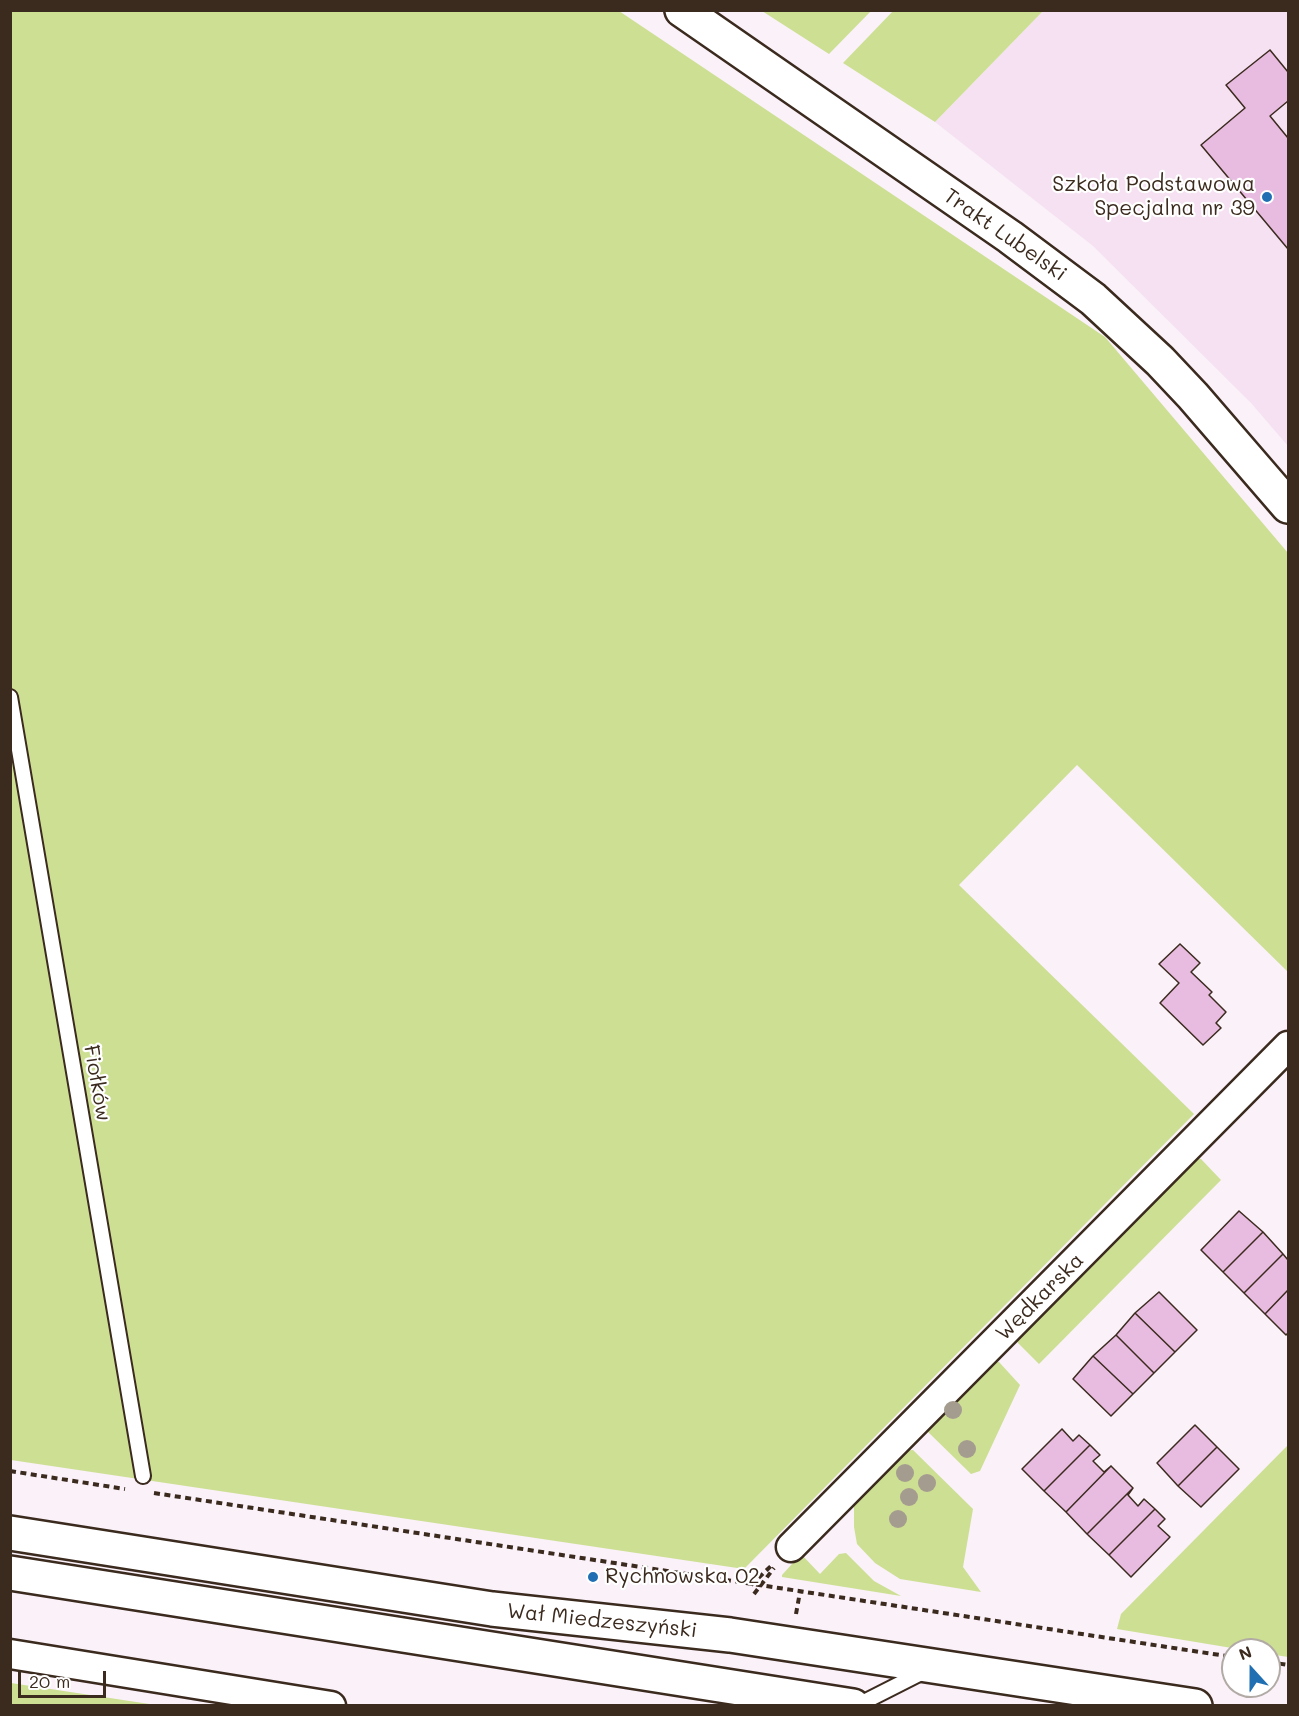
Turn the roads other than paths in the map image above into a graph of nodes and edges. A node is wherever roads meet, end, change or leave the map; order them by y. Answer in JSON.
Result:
{"nodes":[{"id":1,"x":682,"y":10,"type":"edge"},
{"id":2,"x":1288,"y":506,"type":"edge"},
{"id":3,"x":10,"y":697,"type":"edge"},
{"id":4,"x":1288,"y":1046,"type":"edge"},
{"id":5,"x":142,"y":1476,"type":"dead end"},
{"id":6,"x":10,"y":1533,"type":"edge"},
{"id":7,"x":791,"y":1547,"type":"dead end"},
{"id":8,"x":10,"y":1573,"type":"edge"},
{"id":9,"x":10,"y":1654,"type":"edge"},
{"id":10,"x":935,"y":1666,"type":"junction"},
{"id":11,"x":331,"y":1706,"type":"edge"},
{"id":12,"x":855,"y":1706,"type":"edge"},
{"id":13,"x":1195,"y":1706,"type":"edge"}],
"edges":[{"from":1,"to":2,"type":"main road","name":"Trakt Lubelski"},
{"from":3,"to":5,"type":"lane","name":"Fiołków"},
{"from":4,"to":7,"type":"street","name":"Wędkarska"},
{"from":6,"to":10,"type":"main road","name":"Wał Miedzeszyński"},
{"from":8,"to":12,"type":"main road","name":"Wał Miedzeszyński"},
{"from":9,"to":11,"type":"street"},
{"from":10,"to":12,"type":"lane"},
{"from":10,"to":13,"type":"main road","name":"Wał Miedzeszyński"}]}
